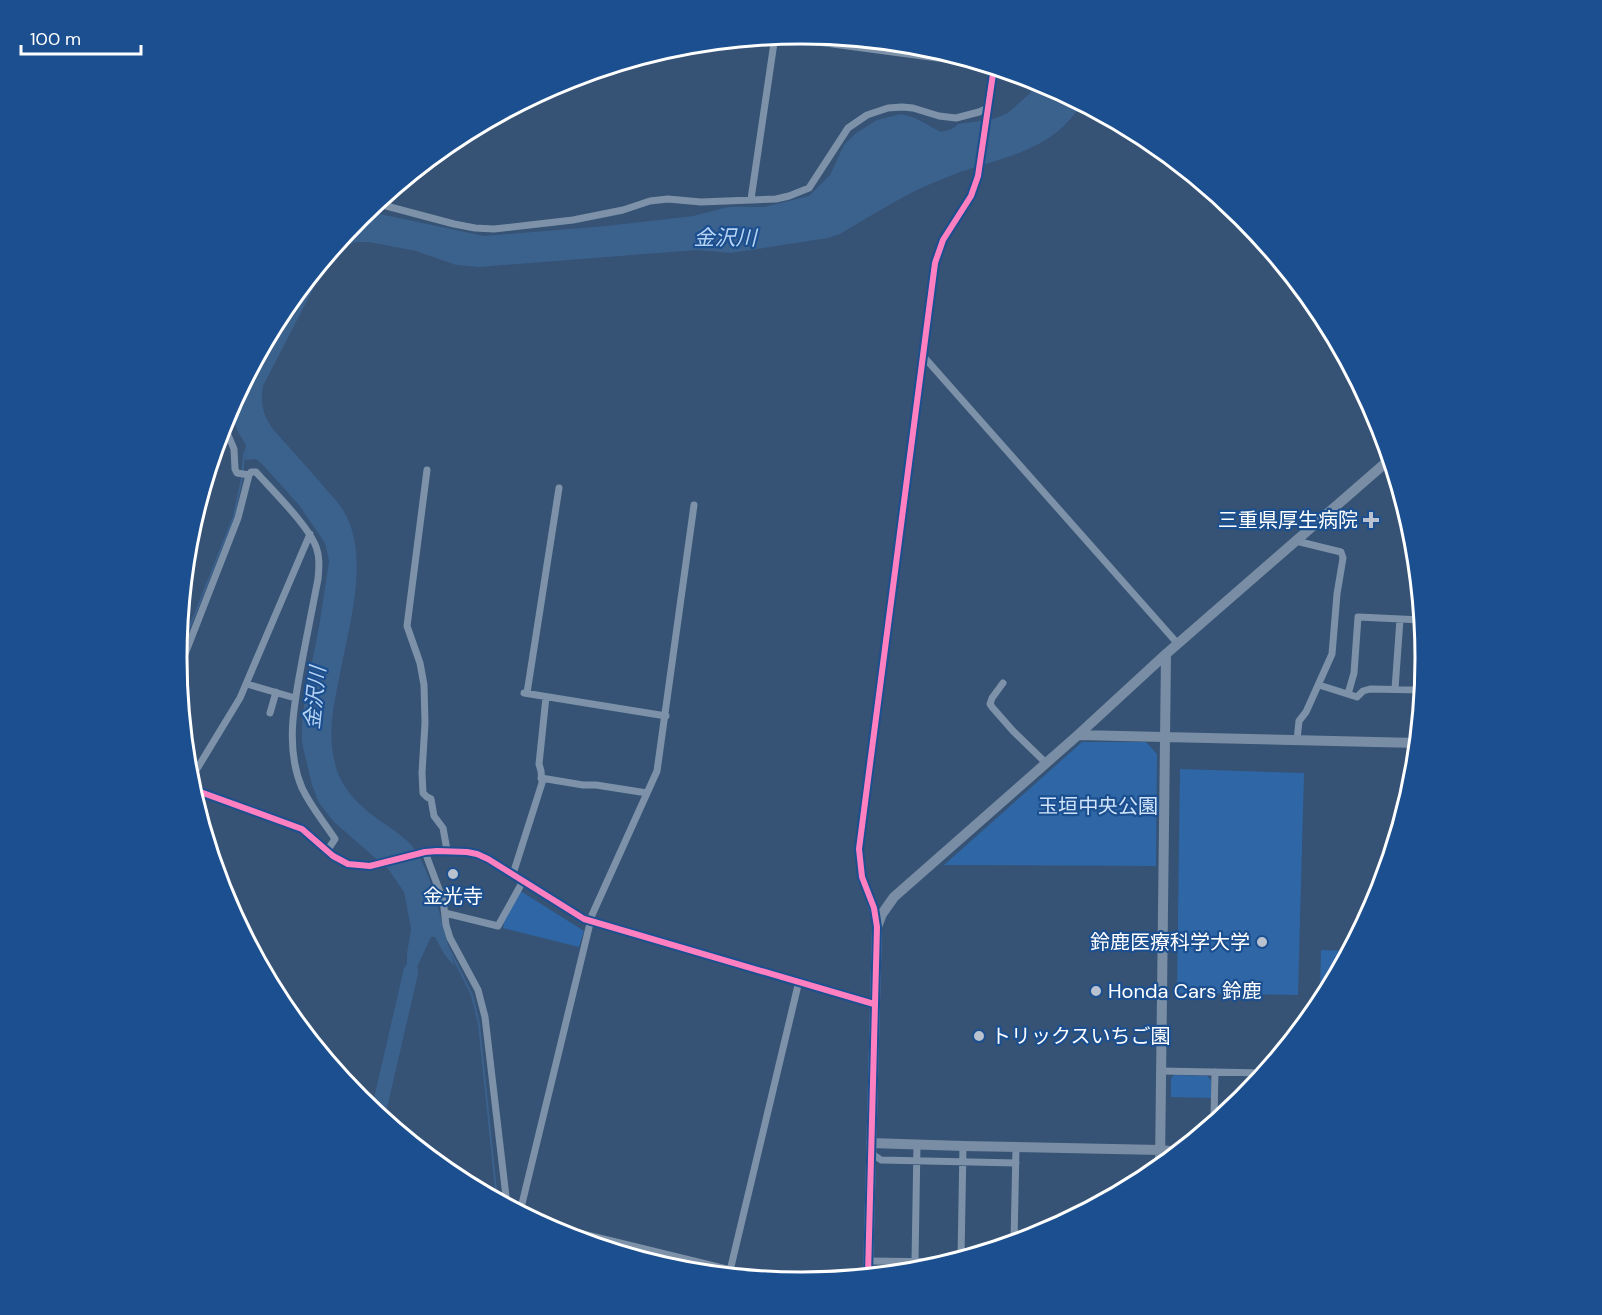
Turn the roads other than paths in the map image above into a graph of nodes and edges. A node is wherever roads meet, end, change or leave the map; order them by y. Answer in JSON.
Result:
{"nodes":[{"id":1,"x":773,"y":45,"type":"edge"},
{"id":2,"x":839,"y":45,"type":"edge"},
{"id":3,"x":934,"y":58,"type":"edge"},
{"id":4,"x":991,"y":74,"type":"edge"},
{"id":5,"x":988,"y":111,"type":"junction"},
{"id":6,"x":751,"y":199,"type":"junction"},
{"id":7,"x":385,"y":206,"type":"edge"},
{"id":8,"x":924,"y":357,"type":"junction"},
{"id":9,"x":229,"y":437,"type":"edge"},
{"id":10,"x":1383,"y":465,"type":"edge"},
{"id":11,"x":427,"y":470,"type":"dead end"},
{"id":12,"x":245,"y":474,"type":"junction"},
{"id":13,"x":559,"y":488,"type":"dead end"},
{"id":14,"x":694,"y":505,"type":"dead end"},
{"id":15,"x":310,"y":534,"type":"junction"},
{"id":16,"x":1296,"y":541,"type":"junction"},
{"id":17,"x":1400,"y":619,"type":"junction"},
{"id":18,"x":1414,"y":620,"type":"edge"},
{"id":19,"x":1178,"y":644,"type":"junction"},
{"id":20,"x":187,"y":648,"type":"edge"},
{"id":21,"x":1166,"y":654,"type":"junction"},
{"id":22,"x":1003,"y":683,"type":"dead end"},
{"id":23,"x":247,"y":684,"type":"junction"},
{"id":24,"x":1319,"y":685,"type":"junction"},
{"id":25,"x":1395,"y":689,"type":"junction"},
{"id":26,"x":1414,"y":690,"type":"edge"},
{"id":27,"x":276,"y":692,"type":"junction"},
{"id":28,"x":1348,"y":694,"type":"junction"},
{"id":29,"x":546,"y":697,"type":"junction"},
{"id":30,"x":295,"y":698,"type":"junction"},
{"id":31,"x":270,"y":713,"type":"dead end"},
{"id":32,"x":666,"y":716,"type":"junction"},
{"id":33,"x":1078,"y":735,"type":"junction"},
{"id":34,"x":1164,"y":737,"type":"junction"},
{"id":35,"x":1297,"y":740,"type":"junction"},
{"id":36,"x":1409,"y":743,"type":"edge"},
{"id":37,"x":1046,"y":763,"type":"junction"},
{"id":38,"x":197,"y":768,"type":"edge"},
{"id":39,"x":542,"y":778,"type":"junction"},
{"id":40,"x":203,"y":793,"type":"edge"},
{"id":41,"x":647,"y":793,"type":"junction"},
{"id":42,"x":447,"y":850,"type":"junction"},
{"id":43,"x":327,"y":851,"type":"junction"},
{"id":44,"x":425,"y":852,"type":"junction"},
{"id":45,"x":513,"y":874,"type":"junction"},
{"id":46,"x":523,"y":881,"type":"junction"},
{"id":47,"x":445,"y":913,"type":"junction"},
{"id":48,"x":591,"y":921,"type":"junction"},
{"id":49,"x":877,"y":927,"type":"junction"},
{"id":50,"x":799,"y":981,"type":"junction"},
{"id":51,"x":874,"y":1004,"type":"junction"},
{"id":52,"x":1161,"y":1071,"type":"junction"},
{"id":53,"x":1215,"y":1072,"type":"junction"},
{"id":54,"x":1253,"y":1073,"type":"edge"},
{"id":55,"x":1217,"y":1109,"type":"edge"},
{"id":56,"x":917,"y":1144,"type":"junction"},
{"id":57,"x":963,"y":1146,"type":"junction"},
{"id":58,"x":871,"y":1148,"type":"junction"},
{"id":59,"x":1016,"y":1148,"type":"junction"},
{"id":60,"x":1161,"y":1150,"type":"junction"},
{"id":61,"x":1167,"y":1151,"type":"edge"},
{"id":62,"x":1161,"y":1155,"type":"edge"},
{"id":63,"x":917,"y":1161,"type":"junction"},
{"id":64,"x":963,"y":1162,"type":"junction"},
{"id":65,"x":1016,"y":1163,"type":"junction"},
{"id":66,"x":506,"y":1195,"type":"edge"},
{"id":67,"x":522,"y":1204,"type":"edge"},
{"id":68,"x":1014,"y":1233,"type":"edge"},
{"id":69,"x":618,"y":1243,"type":"edge"},
{"id":70,"x":961,"y":1251,"type":"edge"},
{"id":71,"x":686,"y":1261,"type":"edge"},
{"id":72,"x":868,"y":1261,"type":"junction"},
{"id":73,"x":915,"y":1261,"type":"edge"},
{"id":74,"x":909,"y":1262,"type":"edge"},
{"id":75,"x":731,"y":1267,"type":"edge"},
{"id":76,"x":868,"y":1267,"type":"edge"}],
"edges":[{"from":1,"to":6,"type":"street"},
{"from":2,"to":3,"type":"street"},
{"from":4,"to":5,"type":"street"},
{"from":5,"to":6,"type":"street"},
{"from":5,"to":8,"type":"street"},
{"from":6,"to":7,"type":"street"},
{"from":8,"to":19,"type":"street"},
{"from":8,"to":49,"type":"street"},
{"from":9,"to":12,"type":"street"},
{"from":10,"to":16,"type":"street"},
{"from":11,"to":42,"type":"street"},
{"from":12,"to":15,"type":"street"},
{"from":12,"to":20,"type":"street"},
{"from":13,"to":29,"type":"street"},
{"from":14,"to":32,"type":"street"},
{"from":15,"to":23,"type":"street"},
{"from":15,"to":30,"type":"street"},
{"from":16,"to":19,"type":"street"},
{"from":16,"to":24,"type":"street"},
{"from":17,"to":18,"type":"street"},
{"from":17,"to":25,"type":"street"},
{"from":17,"to":28,"type":"street"},
{"from":19,"to":21,"type":"street"},
{"from":21,"to":33,"type":"street"},
{"from":21,"to":34,"type":"street"},
{"from":22,"to":37,"type":"street"},
{"from":23,"to":27,"type":"street"},
{"from":23,"to":38,"type":"street"},
{"from":24,"to":28,"type":"street"},
{"from":24,"to":35,"type":"street"},
{"from":25,"to":26,"type":"street"},
{"from":25,"to":28,"type":"street"},
{"from":27,"to":30,"type":"street"},
{"from":27,"to":31,"type":"street"},
{"from":29,"to":32,"type":"street"},
{"from":29,"to":39,"type":"street"},
{"from":30,"to":43,"type":"street"},
{"from":32,"to":41,"type":"street"},
{"from":33,"to":34,"type":"street"},
{"from":33,"to":37,"type":"street"},
{"from":34,"to":35,"type":"street"},
{"from":34,"to":52,"type":"street"},
{"from":35,"to":36,"type":"street"},
{"from":37,"to":49,"type":"street"},
{"from":39,"to":41,"type":"street"},
{"from":39,"to":45,"type":"street"},
{"from":40,"to":43,"type":"street"},
{"from":41,"to":48,"type":"street"},
{"from":42,"to":44,"type":"street"},
{"from":42,"to":45,"type":"street"},
{"from":43,"to":44,"type":"street"},
{"from":44,"to":47,"type":"street"},
{"from":45,"to":46,"type":"street"},
{"from":46,"to":47,"type":"street"},
{"from":46,"to":48,"type":"street"},
{"from":47,"to":66,"type":"street"},
{"from":48,"to":50,"type":"street"},
{"from":48,"to":67,"type":"street"},
{"from":49,"to":51,"type":"street"},
{"from":50,"to":51,"type":"street"},
{"from":50,"to":75,"type":"street"},
{"from":51,"to":58,"type":"street"},
{"from":52,"to":53,"type":"street"},
{"from":52,"to":60,"type":"street"},
{"from":53,"to":54,"type":"street"},
{"from":53,"to":55,"type":"street"},
{"from":56,"to":57,"type":"street"},
{"from":56,"to":58,"type":"street"},
{"from":56,"to":63,"type":"street"},
{"from":57,"to":59,"type":"street"},
{"from":57,"to":64,"type":"street"},
{"from":58,"to":63,"type":"street"},
{"from":58,"to":72,"type":"street"},
{"from":59,"to":60,"type":"street"},
{"from":59,"to":65,"type":"street"},
{"from":60,"to":61,"type":"street"},
{"from":60,"to":62,"type":"street"},
{"from":63,"to":64,"type":"street"},
{"from":63,"to":73,"type":"street"},
{"from":64,"to":65,"type":"street"},
{"from":64,"to":70,"type":"street"},
{"from":65,"to":68,"type":"street"},
{"from":69,"to":71,"type":"street"},
{"from":72,"to":74,"type":"street"},
{"from":72,"to":76,"type":"street"}]}
